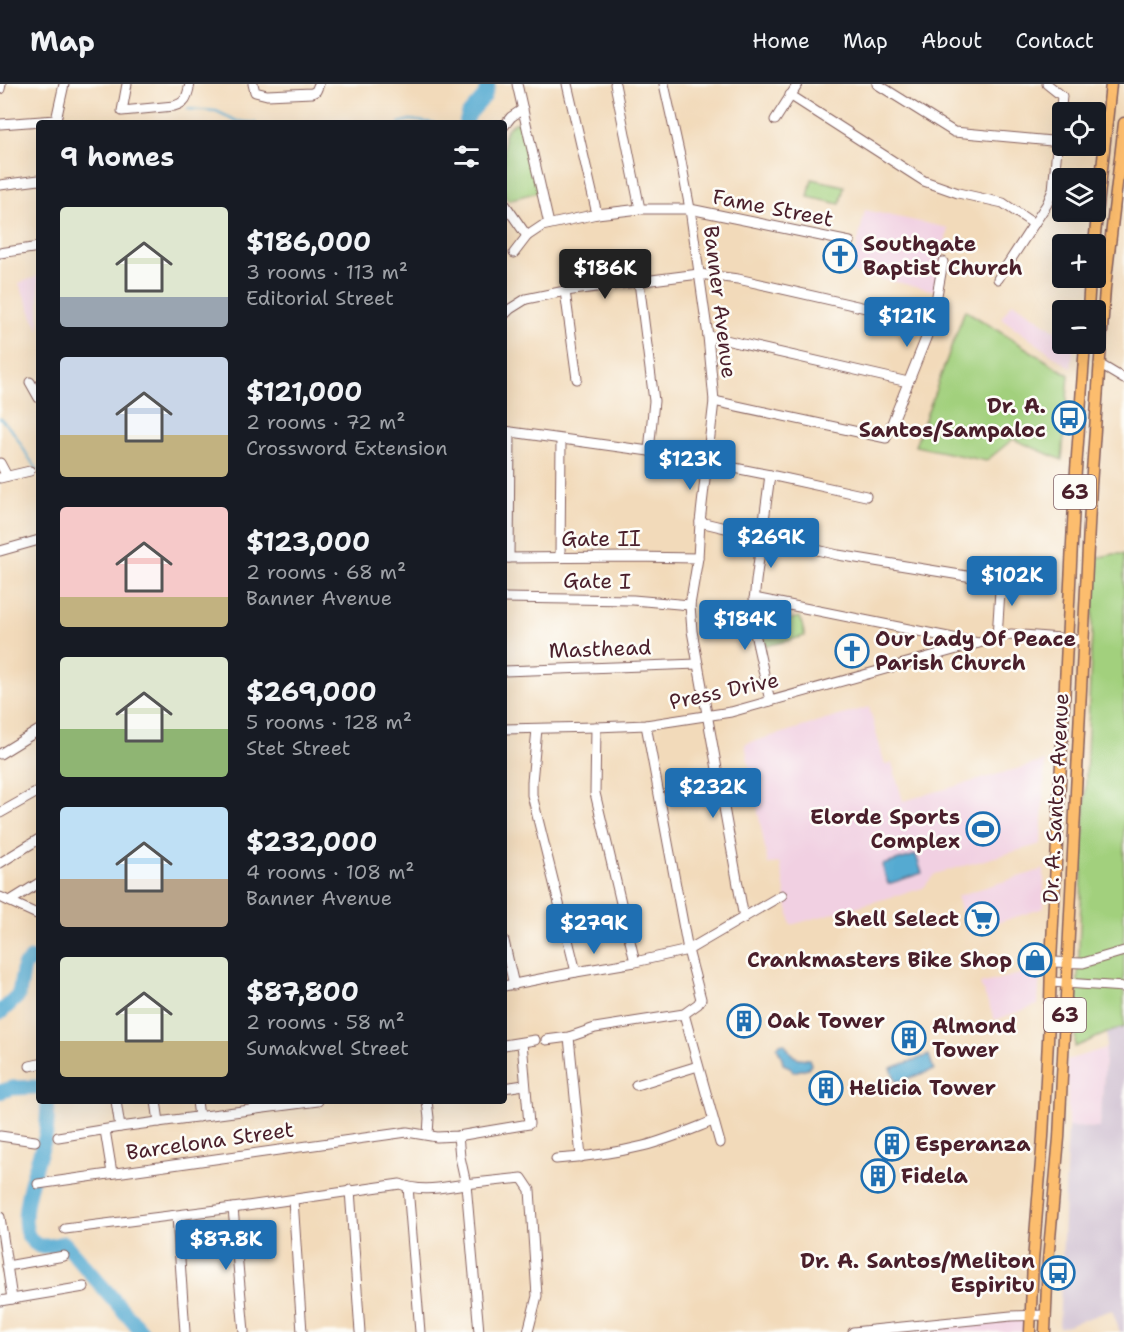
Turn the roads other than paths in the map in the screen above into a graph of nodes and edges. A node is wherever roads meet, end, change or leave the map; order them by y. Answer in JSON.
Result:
{"nodes":[{"id":1,"x":1,"y":84,"type":"edge"},
{"id":2,"x":64,"y":84,"type":"edge"},
{"id":3,"x":127,"y":84,"type":"edge"},
{"id":4,"x":190,"y":84,"type":"edge"},
{"id":5,"x":253,"y":84,"type":"edge"},
{"id":6,"x":319,"y":84,"type":"edge"},
{"id":7,"x":517,"y":84,"type":"edge"},
{"id":8,"x":567,"y":84,"type":"edge"},
{"id":9,"x":615,"y":84,"type":"edge"},
{"id":10,"x":664,"y":84,"type":"edge"},
{"id":11,"x":798,"y":84,"type":"edge"},
{"id":12,"x":877,"y":84,"type":"edge"},
{"id":13,"x":1047,"y":84,"type":"edge"},
{"id":14,"x":1111,"y":84,"type":"edge"},
{"id":15,"x":0,"y":89,"type":"edge"},
{"id":16,"x":790,"y":95,"type":"junction"},
{"id":17,"x":1062,"y":102,"type":"edge"},
{"id":18,"x":523,"y":109,"type":"junction"},
{"id":19,"x":1106,"y":110,"type":"edge"},
{"id":20,"x":56,"y":120,"type":"edge"},
{"id":21,"x":776,"y":120,"type":"dead end"},
{"id":22,"x":36,"y":121,"type":"edge"},
{"id":23,"x":507,"y":122,"type":"edge"},
{"id":24,"x":1124,"y":123,"type":"edge"},
{"id":25,"x":0,"y":124,"type":"edge"},
{"id":26,"x":1052,"y":140,"type":"edge"},
{"id":27,"x":1058,"y":156,"type":"edge"},
{"id":28,"x":1098,"y":156,"type":"edge"},
{"id":29,"x":36,"y":180,"type":"edge"},
{"id":30,"x":0,"y":185,"type":"edge"},
{"id":31,"x":507,"y":207,"type":"edge"},
{"id":32,"x":640,"y":209,"type":"junction"},
{"id":33,"x":690,"y":209,"type":"junction"},
{"id":34,"x":597,"y":214,"type":"junction"},
{"id":35,"x":549,"y":224,"type":"junction"},
{"id":36,"x":1034,"y":224,"type":"junction"},
{"id":37,"x":1095,"y":234,"type":"edge"},
{"id":38,"x":527,"y":236,"type":"junction"},
{"id":39,"x":850,"y":242,"type":"dead end"},
{"id":40,"x":36,"y":247,"type":"edge"},
{"id":41,"x":0,"y":253,"type":"edge"},
{"id":42,"x":514,"y":253,"type":"dead end"},
{"id":43,"x":943,"y":262,"type":"dead end"},
{"id":44,"x":699,"y":274,"type":"junction"},
{"id":45,"x":998,"y":279,"type":"dead end"},
{"id":46,"x":639,"y":282,"type":"junction"},
{"id":47,"x":565,"y":291,"type":"junction"},
{"id":48,"x":507,"y":312,"type":"edge"},
{"id":49,"x":932,"y":323,"type":"junction"},
{"id":50,"x":708,"y":336,"type":"junction"},
{"id":51,"x":1084,"y":354,"type":"edge"},
{"id":52,"x":1099,"y":364,"type":"junction"},
{"id":53,"x":577,"y":379,"type":"dead end"},
{"id":54,"x":1124,"y":379,"type":"edge"},
{"id":55,"x":30,"y":382,"type":"dead end"},
{"id":56,"x":908,"y":382,"type":"junction"},
{"id":57,"x":36,"y":393,"type":"edge"},
{"id":58,"x":714,"y":401,"type":"junction"},
{"id":59,"x":507,"y":432,"type":"edge"},
{"id":60,"x":561,"y":440,"type":"junction"},
{"id":61,"x":649,"y":451,"type":"junction"},
{"id":62,"x":707,"y":462,"type":"junction"},
{"id":63,"x":0,"y":463,"type":"edge"},
{"id":64,"x":30,"y":471,"type":"dead end"},
{"id":65,"x":770,"y":475,"type":"junction"},
{"id":66,"x":4,"y":477,"type":"edge"},
{"id":67,"x":866,"y":496,"type":"dead end"},
{"id":68,"x":700,"y":522,"type":"junction"},
{"id":69,"x":762,"y":537,"type":"junction"},
{"id":70,"x":36,"y":541,"type":"edge"},
{"id":71,"x":0,"y":551,"type":"edge"},
{"id":72,"x":560,"y":557,"type":"junction"},
{"id":73,"x":507,"y":558,"type":"edge"},
{"id":74,"x":698,"y":558,"type":"junction"},
{"id":75,"x":507,"y":598,"type":"edge"},
{"id":76,"x":754,"y":598,"type":"junction"},
{"id":77,"x":690,"y":605,"type":"junction"},
{"id":78,"x":997,"y":638,"type":"junction"},
{"id":79,"x":1067,"y":640,"type":"junction"},
{"id":80,"x":1084,"y":640,"type":"junction"},
{"id":81,"x":980,"y":644,"type":"junction"},
{"id":82,"x":698,"y":664,"type":"junction"},
{"id":83,"x":507,"y":671,"type":"edge"},
{"id":84,"x":770,"y":701,"type":"junction"},
{"id":85,"x":708,"y":716,"type":"junction"},
{"id":86,"x":646,"y":724,"type":"junction"},
{"id":87,"x":597,"y":727,"type":"junction"},
{"id":88,"x":507,"y":729,"type":"edge"},
{"id":89,"x":537,"y":729,"type":"junction"},
{"id":90,"x":36,"y":732,"type":"edge"},
{"id":91,"x":0,"y":754,"type":"edge"},
{"id":92,"x":36,"y":793,"type":"edge"},
{"id":93,"x":0,"y":813,"type":"edge"},
{"id":94,"x":36,"y":841,"type":"edge"},
{"id":95,"x":0,"y":863,"type":"edge"},
{"id":96,"x":36,"y":885,"type":"edge"},
{"id":97,"x":782,"y":895,"type":"dead end"},
{"id":98,"x":0,"y":897,"type":"edge"},
{"id":99,"x":10,"y":901,"type":"junction"},
{"id":100,"x":36,"y":914,"type":"edge"},
{"id":101,"x":744,"y":918,"type":"junction"},
{"id":102,"x":688,"y":950,"type":"junction"},
{"id":103,"x":1124,"y":951,"type":"edge"},
{"id":104,"x":507,"y":954,"type":"edge"},
{"id":105,"x":635,"y":962,"type":"junction"},
{"id":106,"x":1051,"y":962,"type":"junction"},
{"id":107,"x":1068,"y":962,"type":"junction"},
{"id":108,"x":576,"y":972,"type":"junction"},
{"id":109,"x":1051,"y":982,"type":"junction"},
{"id":110,"x":1066,"y":983,"type":"junction"},
{"id":111,"x":514,"y":985,"type":"junction"},
{"id":112,"x":507,"y":986,"type":"edge"},
{"id":113,"x":1124,"y":987,"type":"edge"},
{"id":114,"x":684,"y":1014,"type":"junction"},
{"id":115,"x":570,"y":1037,"type":"junction"},
{"id":116,"x":535,"y":1040,"type":"dead end"},
{"id":117,"x":546,"y":1040,"type":"dead end"},
{"id":118,"x":522,"y":1043,"type":"junction"},
{"id":119,"x":507,"y":1045,"type":"edge"},
{"id":120,"x":698,"y":1066,"type":"junction"},
{"id":121,"x":524,"y":1085,"type":"junction"},
{"id":122,"x":636,"y":1085,"type":"dead end"},
{"id":123,"x":507,"y":1088,"type":"edge"},
{"id":124,"x":116,"y":1104,"type":"edge"},
{"id":125,"x":156,"y":1104,"type":"edge"},
{"id":126,"x":197,"y":1104,"type":"edge"},
{"id":127,"x":291,"y":1104,"type":"edge"},
{"id":128,"x":427,"y":1104,"type":"edge"},
{"id":129,"x":199,"y":1117,"type":"junction"},
{"id":130,"x":713,"y":1120,"type":"junction"},
{"id":131,"x":159,"y":1122,"type":"junction"},
{"id":132,"x":120,"y":1127,"type":"junction"},
{"id":133,"x":105,"y":1130,"type":"junction"},
{"id":134,"x":428,"y":1135,"type":"junction"},
{"id":135,"x":0,"y":1136,"type":"edge"},
{"id":136,"x":458,"y":1136,"type":"junction"},
{"id":137,"x":58,"y":1137,"type":"dead end"},
{"id":138,"x":35,"y":1141,"type":"dead end"},
{"id":139,"x":720,"y":1143,"type":"dead end"},
{"id":140,"x":580,"y":1157,"type":"junction"},
{"id":141,"x":556,"y":1159,"type":"dead end"},
{"id":142,"x":112,"y":1173,"type":"junction"},
{"id":143,"x":38,"y":1184,"type":"dead end"},
{"id":144,"x":466,"y":1184,"type":"junction"},
{"id":145,"x":408,"y":1187,"type":"junction"},
{"id":146,"x":350,"y":1190,"type":"junction"},
{"id":147,"x":293,"y":1200,"type":"junction"},
{"id":148,"x":234,"y":1208,"type":"junction"},
{"id":149,"x":177,"y":1216,"type":"junction"},
{"id":150,"x":0,"y":1217,"type":"edge"},
{"id":151,"x":65,"y":1229,"type":"dead end"},
{"id":152,"x":64,"y":1256,"type":"dead end"},
{"id":153,"x":1033,"y":1261,"type":"junction"},
{"id":154,"x":1048,"y":1261,"type":"junction"},
{"id":155,"x":7,"y":1266,"type":"junction"},
{"id":156,"x":84,"y":1287,"type":"dead end"},
{"id":157,"x":12,"y":1299,"type":"junction"},
{"id":158,"x":0,"y":1301,"type":"edge"},
{"id":159,"x":1030,"y":1315,"type":"junction"},
{"id":160,"x":1046,"y":1315,"type":"junction"},
{"id":161,"x":185,"y":1332,"type":"edge"},
{"id":162,"x":244,"y":1332,"type":"edge"},
{"id":163,"x":302,"y":1332,"type":"edge"},
{"id":164,"x":360,"y":1332,"type":"edge"},
{"id":165,"x":420,"y":1332,"type":"edge"},
{"id":166,"x":479,"y":1332,"type":"edge"},
{"id":167,"x":528,"y":1332,"type":"edge"},
{"id":168,"x":853,"y":1332,"type":"edge"},
{"id":169,"x":1030,"y":1332,"type":"edge"},
{"id":170,"x":1045,"y":1332,"type":"edge"}],
"edges":[{"from":1,"to":15,"type":"street"},
{"from":2,"to":20,"type":"street"},
{"from":3,"to":4,"type":"street"},
{"from":5,"to":6,"type":"street"},
{"from":7,"to":18,"type":"street"},
{"from":8,"to":34,"type":"street"},
{"from":9,"to":32,"type":"street"},
{"from":10,"to":33,"type":"street","name":"Banner Avenue"},
{"from":11,"to":16,"type":"street"},
{"from":12,"to":26,"type":"street"},
{"from":13,"to":17,"type":"street"},
{"from":14,"to":19,"type":"main road"},
{"from":16,"to":21,"type":"street"},
{"from":16,"to":36,"type":"street"},
{"from":18,"to":23,"type":"street"},
{"from":18,"to":35,"type":"street"},
{"from":22,"to":25,"type":"street"},
{"from":24,"to":52,"type":"main road","name":"Dr. A. Santos Avenue","number":"63"},
{"from":27,"to":36,"type":"street"},
{"from":28,"to":37,"type":"main road"},
{"from":29,"to":30,"type":"street"},
{"from":31,"to":38,"type":"street"},
{"from":32,"to":33,"type":"street","name":"Fame Street"},
{"from":32,"to":34,"type":"street","name":"Fame Street"},
{"from":33,"to":39,"type":"street","name":"Fame Street"},
{"from":33,"to":44,"type":"street","name":"Banner Avenue"},
{"from":34,"to":35,"type":"street","name":"Fame Street"},
{"from":35,"to":38,"type":"street","name":"Fame Street"},
{"from":36,"to":45,"type":"street"},
{"from":38,"to":42,"type":"street"},
{"from":40,"to":41,"type":"street"},
{"from":43,"to":49,"type":"street"},
{"from":44,"to":46,"type":"street"},
{"from":44,"to":49,"type":"street"},
{"from":44,"to":50,"type":"street","name":"Banner Avenue"},
{"from":46,"to":47,"type":"street"},
{"from":46,"to":61,"type":"street"},
{"from":47,"to":48,"type":"street"},
{"from":47,"to":53,"type":"street"},
{"from":49,"to":56,"type":"street"},
{"from":50,"to":56,"type":"street"},
{"from":50,"to":58,"type":"street","name":"Banner Avenue"},
{"from":51,"to":79,"type":"main road","name":"Dr. A. Santos Avenue","number":"63"},
{"from":52,"to":54,"type":"street"},
{"from":52,"to":80,"type":"main road","name":"Dr. A. Santos Avenue","number":"63"},
{"from":55,"to":57,"type":"street"},
{"from":56,"to":58,"type":"street"},
{"from":58,"to":62,"type":"street","name":"Banner Avenue"},
{"from":59,"to":60,"type":"street"},
{"from":60,"to":61,"type":"street"},
{"from":60,"to":72,"type":"street"},
{"from":61,"to":62,"type":"street"},
{"from":62,"to":65,"type":"street"},
{"from":62,"to":68,"type":"street","name":"Banner Avenue"},
{"from":63,"to":66,"type":"street"},
{"from":64,"to":66,"type":"street"},
{"from":65,"to":67,"type":"street"},
{"from":65,"to":69,"type":"street"},
{"from":68,"to":69,"type":"street"},
{"from":68,"to":74,"type":"street","name":"Banner Avenue"},
{"from":69,"to":76,"type":"street"},
{"from":69,"to":78,"type":"street"},
{"from":70,"to":71,"type":"street"},
{"from":72,"to":73,"type":"street","name":"Gate II"},
{"from":72,"to":74,"type":"street","name":"Gate II"},
{"from":74,"to":77,"type":"street","name":"Banner Avenue"},
{"from":75,"to":77,"type":"street","name":"Gate I"},
{"from":76,"to":81,"type":"street"},
{"from":76,"to":84,"type":"street"},
{"from":77,"to":82,"type":"street","name":"Banner Avenue"},
{"from":78,"to":79,"type":"street","name":"Press Drive"},
{"from":78,"to":81,"type":"street","name":"Press Drive"},
{"from":79,"to":80,"type":"street","name":"Press Drive"},
{"from":79,"to":106,"type":"main road","name":"Dr. A. Santos Avenue","number":"63"},
{"from":80,"to":107,"type":"main road","name":"Dr. A. Santos Avenue","number":"63"},
{"from":81,"to":84,"type":"street","name":"Press Drive"},
{"from":82,"to":83,"type":"street","name":"Masthead"},
{"from":82,"to":85,"type":"street","name":"Banner Avenue"},
{"from":84,"to":85,"type":"street","name":"Press Drive"},
{"from":85,"to":86,"type":"street","name":"Press Drive"},
{"from":85,"to":101,"type":"street","name":"Banner Avenue"},
{"from":86,"to":87,"type":"street","name":"Press Drive"},
{"from":86,"to":102,"type":"street"},
{"from":87,"to":89,"type":"street","name":"Press Drive"},
{"from":87,"to":105,"type":"street"},
{"from":88,"to":89,"type":"street","name":"Press Drive"},
{"from":89,"to":108,"type":"street"},
{"from":90,"to":91,"type":"street"},
{"from":92,"to":93,"type":"street"},
{"from":94,"to":95,"type":"street"},
{"from":96,"to":99,"type":"street"},
{"from":97,"to":101,"type":"street"},
{"from":98,"to":99,"type":"street"},
{"from":99,"to":100,"type":"street"},
{"from":101,"to":102,"type":"street"},
{"from":102,"to":105,"type":"street"},
{"from":102,"to":114,"type":"street"},
{"from":103,"to":107,"type":"street"},
{"from":104,"to":111,"type":"street"},
{"from":105,"to":108,"type":"street"},
{"from":106,"to":107,"type":"street"},
{"from":106,"to":109,"type":"main road","name":"Dr. A. Santos Avenue","number":"63"},
{"from":107,"to":110,"type":"main road","name":"Dr. A. Santos Avenue","number":"63"},
{"from":108,"to":111,"type":"street"},
{"from":109,"to":110,"type":"street"},
{"from":109,"to":153,"type":"main road","name":"Dr. A. Santos Avenue","number":"63"},
{"from":110,"to":113,"type":"street"},
{"from":110,"to":154,"type":"main road","name":"Dr. A. Santos Avenue","number":"63"},
{"from":111,"to":112,"type":"street"},
{"from":114,"to":115,"type":"street"},
{"from":114,"to":120,"type":"street"},
{"from":115,"to":117,"type":"street"},
{"from":115,"to":140,"type":"street"},
{"from":116,"to":118,"type":"street"},
{"from":118,"to":119,"type":"street"},
{"from":118,"to":121,"type":"street"},
{"from":120,"to":122,"type":"street"},
{"from":120,"to":130,"type":"street"},
{"from":121,"to":123,"type":"street"},
{"from":121,"to":136,"type":"street","name":"Barcelona Street"},
{"from":124,"to":132,"type":"street"},
{"from":125,"to":131,"type":"street"},
{"from":126,"to":129,"type":"street"},
{"from":127,"to":129,"type":"street"},
{"from":128,"to":134,"type":"street"},
{"from":129,"to":131,"type":"street"},
{"from":130,"to":139,"type":"street"},
{"from":130,"to":140,"type":"street"},
{"from":131,"to":132,"type":"street"},
{"from":132,"to":133,"type":"street"},
{"from":133,"to":137,"type":"street"},
{"from":133,"to":142,"type":"street"},
{"from":134,"to":136,"type":"street","name":"Barcelona Street"},
{"from":134,"to":142,"type":"street","name":"Barcelona Street"},
{"from":135,"to":138,"type":"street"},
{"from":136,"to":144,"type":"street"},
{"from":140,"to":141,"type":"street"},
{"from":142,"to":143,"type":"street","name":"Barcelona Street"},
{"from":144,"to":145,"type":"street"},
{"from":144,"to":166,"type":"street"},
{"from":144,"to":167,"type":"street"},
{"from":145,"to":146,"type":"street"},
{"from":145,"to":165,"type":"street"},
{"from":146,"to":147,"type":"street"},
{"from":146,"to":164,"type":"street"},
{"from":147,"to":148,"type":"street"},
{"from":147,"to":163,"type":"street"},
{"from":148,"to":149,"type":"street"},
{"from":148,"to":162,"type":"street"},
{"from":149,"to":151,"type":"street"},
{"from":149,"to":161,"type":"street"},
{"from":150,"to":155,"type":"street"},
{"from":152,"to":155,"type":"street"},
{"from":153,"to":154,"type":"main road"},
{"from":153,"to":159,"type":"main road","name":"Dr. A. Santos Avenue","number":"63"},
{"from":154,"to":160,"type":"main road","name":"Dr. A. Santos Avenue","number":"63"},
{"from":155,"to":157,"type":"street"},
{"from":156,"to":157,"type":"street"},
{"from":157,"to":158,"type":"street"},
{"from":159,"to":160,"type":"street"},
{"from":159,"to":168,"type":"street"},
{"from":159,"to":169,"type":"main road","name":"Dr. A. Santos Avenue","number":"63"},
{"from":160,"to":170,"type":"main road","name":"Dr. A. Santos Avenue","number":"63"}]}
